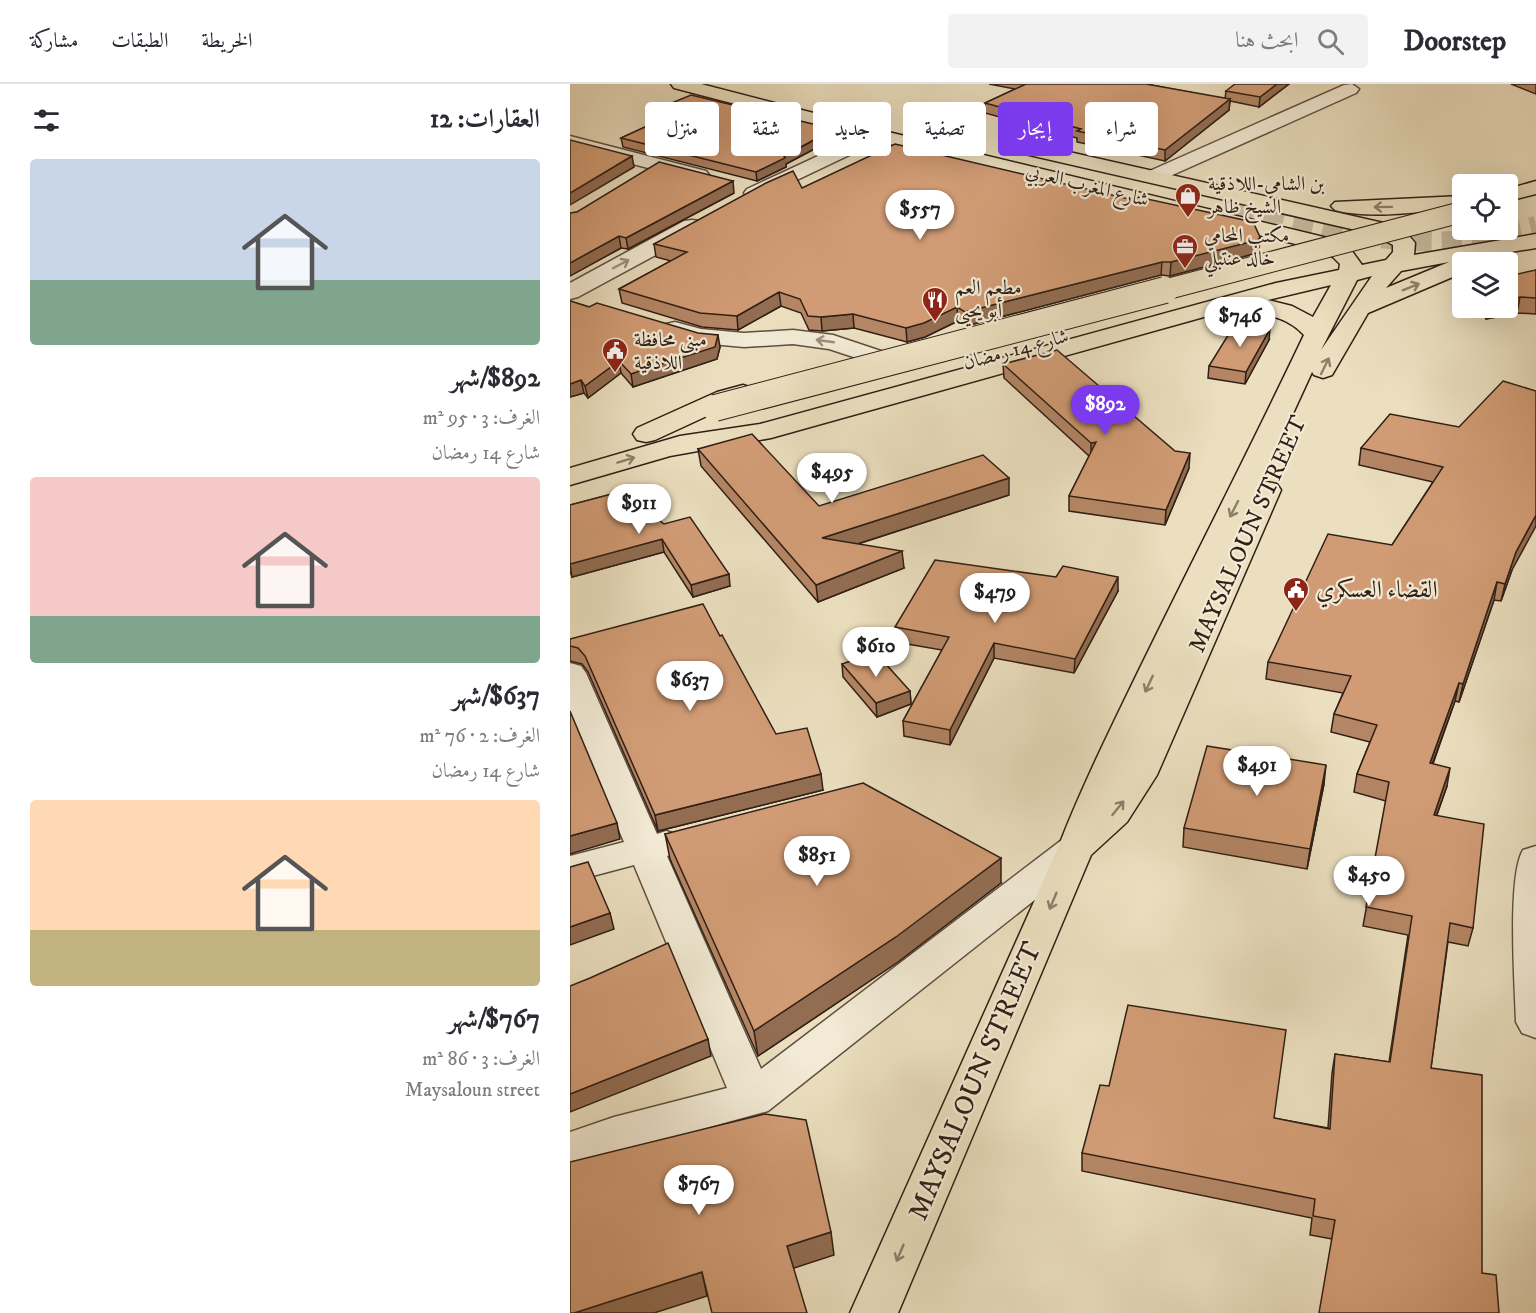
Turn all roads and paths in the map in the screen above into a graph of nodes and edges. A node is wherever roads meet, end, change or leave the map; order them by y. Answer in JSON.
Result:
{"nodes":[{"id":1,"x":680,"y":84,"type":"edge"},
{"id":2,"x":1350,"y":89,"type":"dead end"},
{"id":3,"x":745,"y":92,"type":"edge"},
{"id":4,"x":813,"y":103,"type":"edge"},
{"id":5,"x":813,"y":114,"type":"edge"},
{"id":6,"x":891,"y":139,"type":"edge"},
{"id":7,"x":993,"y":141,"type":"dead end"},
{"id":8,"x":570,"y":142,"type":"edge"},
{"id":9,"x":831,"y":156,"type":"edge"},
{"id":10,"x":656,"y":165,"type":"junction"},
{"id":11,"x":636,"y":177,"type":"edge"},
{"id":12,"x":1152,"y":177,"type":"junction"},
{"id":13,"x":713,"y":179,"type":"edge"},
{"id":14,"x":1184,"y":184,"type":"junction"},
{"id":15,"x":1536,"y":187,"type":"edge"},
{"id":16,"x":1518,"y":192,"type":"edge"},
{"id":17,"x":1536,"y":192,"type":"edge"},
{"id":18,"x":737,"y":193,"type":"dead end"},
{"id":19,"x":1518,"y":197,"type":"edge"},
{"id":20,"x":1452,"y":203,"type":"edge"},
{"id":21,"x":1536,"y":207,"type":"edge"},
{"id":22,"x":1235,"y":208,"type":"tunnel mouth"},
{"id":23,"x":1452,"y":210,"type":"edge"},
{"id":24,"x":1518,"y":212,"type":"edge"},
{"id":25,"x":1452,"y":215,"type":"edge"},
{"id":26,"x":706,"y":218,"type":"edge"},
{"id":27,"x":1261,"y":229,"type":"junction"},
{"id":28,"x":1380,"y":229,"type":"junction"},
{"id":29,"x":1452,"y":231,"type":"edge"},
{"id":30,"x":1518,"y":235,"type":"edge"},
{"id":31,"x":1536,"y":240,"type":"edge"},
{"id":32,"x":1320,"y":243,"type":"junction"},
{"id":33,"x":1488,"y":250,"type":"junction"},
{"id":34,"x":1484,"y":252,"type":"edge"},
{"id":35,"x":1271,"y":259,"type":"junction"},
{"id":36,"x":1394,"y":265,"type":"junction"},
{"id":37,"x":1452,"y":268,"type":"edge"},
{"id":38,"x":1347,"y":275,"type":"junction"},
{"id":39,"x":570,"y":292,"type":"edge"},
{"id":40,"x":1229,"y":302,"type":"junction"},
{"id":41,"x":1358,"y":308,"type":"junction"},
{"id":42,"x":657,"y":323,"type":"edge"},
{"id":43,"x":1316,"y":334,"type":"junction"},
{"id":44,"x":881,"y":359,"type":"junction"},
{"id":45,"x":656,"y":441,"type":"junction"},
{"id":46,"x":570,"y":456,"type":"edge"},
{"id":47,"x":570,"y":477,"type":"edge"},
{"id":48,"x":570,"y":673,"type":"edge"},
{"id":49,"x":692,"y":838,"type":"edge"},
{"id":50,"x":1076,"y":848,"type":"junction"},
{"id":51,"x":647,"y":849,"type":"junction"},
{"id":52,"x":1536,"y":859,"type":"edge"},
{"id":53,"x":570,"y":869,"type":"edge"},
{"id":54,"x":1536,"y":1022,"type":"edge"},
{"id":55,"x":753,"y":1099,"type":"junction"},
{"id":56,"x":570,"y":1150,"type":"edge"},
{"id":57,"x":874,"y":1313,"type":"edge"}],
"edges":[{"from":1,"to":3,"type":"main road","name":"شارع المغرب العربي"},
{"from":2,"to":12,"type":"street"},
{"from":3,"to":4,"type":"main road","name":"شارع المغرب العربي"},
{"from":3,"to":5,"type":"main road","name":"شارع المغرب العربي"},
{"from":3,"to":22,"type":"main road"},
{"from":6,"to":27,"type":"main road","name":"شارع المغرب العربي"},
{"from":7,"to":12,"type":"main road","name":"شارع المغرب العربي"},
{"from":8,"to":10,"type":"street"},
{"from":9,"to":18,"type":"street"},
{"from":10,"to":11,"type":"street"},
{"from":10,"to":13,"type":"street"},
{"from":12,"to":14,"type":"main road","name":"شارع المغرب العربي"},
{"from":20,"to":14,"type":"main road","one_way":true},
{"from":14,"to":28,"type":"main road","name":"شارع المغرب العربي"},
{"from":15,"to":16,"type":"main road"},
{"from":17,"to":19,"type":"main road"},
{"from":21,"to":24,"type":"main road"},
{"from":23,"to":28,"type":"main road"},
{"from":25,"to":45,"type":"main road","name":"شارع 14 رمضان","bridge":true},
{"from":39,"to":26,"type":"street","one_way":true},
{"from":27,"to":32,"type":"main road","name":"شارع المغرب العربي"},
{"from":27,"to":35,"type":"main road"},
{"from":28,"to":32,"type":"main road"},
{"from":28,"to":36,"type":"main road","name":"MAYSALOUN STREET"},
{"from":29,"to":45,"type":"main road","name":"شارع 14 رمضان"},
{"from":30,"to":31,"type":"main road"},
{"from":31,"to":33,"type":"main road"},
{"from":32,"to":35,"type":"main road"},
{"from":32,"to":38,"type":"main road"},
{"from":33,"to":34,"type":"main road"},
{"from":33,"to":36,"type":"main road"},
{"from":35,"to":44,"type":"main road"},
{"from":36,"to":38,"type":"main road"},
{"from":36,"to":41,"type":"main road","name":"MAYSALOUN STREET"},
{"from":41,"to":37,"type":"main road","one_way":true},
{"from":38,"to":40,"type":"main road"},
{"from":38,"to":43,"type":"main road","name":"MAYSALOUN STREET"},
{"from":40,"to":43,"type":"main road"},
{"from":40,"to":45,"type":"main road"},
{"from":50,"to":41,"type":"main road","name":"MAYSALOUN STREET","one_way":true},
{"from":44,"to":42,"type":"street","one_way":true},
{"from":43,"to":50,"type":"main road","name":"MAYSALOUN STREET","one_way":true},
{"from":44,"to":45,"type":"main road"},
{"from":45,"to":46,"type":"main road","name":"شارع 14 رمضان"},
{"from":47,"to":45,"type":"main road","name":"شارع 14 رمضان","one_way":true},
{"from":48,"to":51,"type":"street"},
{"from":49,"to":51,"type":"street"},
{"from":50,"to":55,"type":"street"},
{"from":50,"to":57,"type":"main road","name":"MAYSALOUN STREET","one_way":true},
{"from":51,"to":53,"type":"street"},
{"from":51,"to":55,"type":"street"},
{"from":52,"to":54,"type":"street"},
{"from":55,"to":56,"type":"street"}]}
